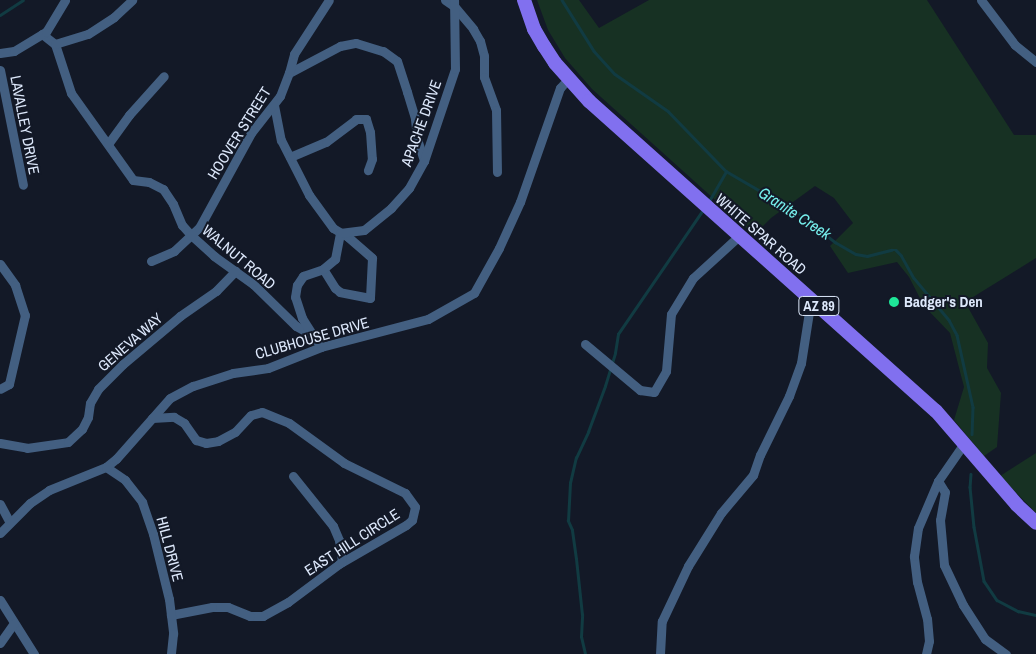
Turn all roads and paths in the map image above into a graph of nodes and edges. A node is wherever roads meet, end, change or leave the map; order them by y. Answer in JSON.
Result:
{"nodes":[{"id":1,"x":65,"y":0,"type":"edge"},
{"id":2,"x":132,"y":0,"type":"edge"},
{"id":3,"x":328,"y":0,"type":"edge"},
{"id":4,"x":445,"y":0,"type":"edge"},
{"id":5,"x":524,"y":0,"type":"edge"},
{"id":6,"x":981,"y":0,"type":"edge"},
{"id":7,"x":454,"y":3,"type":"edge"},
{"id":8,"x":42,"y":34,"type":"junction"},
{"id":9,"x":56,"y":44,"type":"junction"},
{"id":10,"x":0,"y":53,"type":"edge"},
{"id":11,"x":1036,"y":62,"type":"edge"},
{"id":12,"x":0,"y":70,"type":"edge"},
{"id":13,"x":289,"y":73,"type":"junction"},
{"id":14,"x":164,"y":76,"type":"dead end"},
{"id":15,"x":568,"y":79,"type":"junction"},
{"id":16,"x":274,"y":105,"type":"junction"},
{"id":17,"x":108,"y":144,"type":"junction"},
{"id":18,"x":290,"y":157,"type":"junction"},
{"id":19,"x":424,"y":162,"type":"junction"},
{"id":20,"x":368,"y":170,"type":"dead end"},
{"id":21,"x":497,"y":172,"type":"dead end"},
{"id":22,"x":23,"y":185,"type":"dead end"},
{"id":23,"x":340,"y":233,"type":"junction"},
{"id":24,"x":192,"y":236,"type":"junction"},
{"id":25,"x":739,"y":236,"type":"junction"},
{"id":26,"x":151,"y":261,"type":"dead end"},
{"id":27,"x":0,"y":264,"type":"edge"},
{"id":28,"x":323,"y":269,"type":"junction"},
{"id":29,"x":235,"y":271,"type":"junction"},
{"id":30,"x":811,"y":299,"type":"junction"},
{"id":31,"x":314,"y":336,"type":"junction"},
{"id":32,"x":585,"y":344,"type":"dead end"},
{"id":33,"x":321,"y":348,"type":"junction"},
{"id":34,"x":0,"y":389,"type":"edge"},
{"id":35,"x":152,"y":418,"type":"junction"},
{"id":36,"x":965,"y":442,"type":"junction"},
{"id":37,"x":0,"y":443,"type":"edge"},
{"id":38,"x":106,"y":467,"type":"junction"},
{"id":39,"x":293,"y":476,"type":"dead end"},
{"id":40,"x":938,"y":480,"type":"junction"},
{"id":41,"x":0,"y":504,"type":"edge"},
{"id":42,"x":10,"y":523,"type":"junction"},
{"id":43,"x":1036,"y":523,"type":"edge"},
{"id":44,"x":0,"y":533,"type":"edge"},
{"id":45,"x":342,"y":562,"type":"junction"},
{"id":46,"x":0,"y":600,"type":"edge"},
{"id":47,"x":171,"y":615,"type":"junction"},
{"id":48,"x":14,"y":623,"type":"junction"},
{"id":49,"x":0,"y":643,"type":"edge"},
{"id":50,"x":34,"y":654,"type":"edge"},
{"id":51,"x":172,"y":654,"type":"edge"},
{"id":52,"x":660,"y":654,"type":"edge"},
{"id":53,"x":926,"y":654,"type":"edge"},
{"id":54,"x":1006,"y":654,"type":"edge"}],
"edges":[{"from":1,"to":8,"type":"street"},
{"from":2,"to":9,"type":"street"},
{"from":3,"to":13,"type":"street","name":"HOOVER STREET"},
{"from":4,"to":7,"type":"street"},
{"from":5,"to":15,"type":"main road","name":"WHITE SPAR ROAD","number":"AZ 89"},
{"from":6,"to":11,"type":"street"},
{"from":7,"to":19,"type":"street","name":"APACHE DRIVE"},
{"from":7,"to":21,"type":"street"},
{"from":8,"to":9,"type":"street"},
{"from":8,"to":10,"type":"street"},
{"from":9,"to":17,"type":"street","name":"WALNUT ROAD"},
{"from":12,"to":22,"type":"street","name":"LAVALLEY DRIVE"},
{"from":13,"to":16,"type":"street","name":"HOOVER STREET"},
{"from":13,"to":19,"type":"street"},
{"from":14,"to":17,"type":"street"},
{"from":15,"to":25,"type":"main road","name":"WHITE SPAR ROAD","number":"AZ 89"},
{"from":15,"to":33,"type":"street","name":"CLUBHOUSE DRIVE"},
{"from":16,"to":18,"type":"street"},
{"from":16,"to":24,"type":"street","name":"HOOVER STREET"},
{"from":17,"to":24,"type":"street","name":"WALNUT ROAD"},
{"from":18,"to":20,"type":"street"},
{"from":18,"to":23,"type":"street"},
{"from":19,"to":23,"type":"street","name":"APACHE DRIVE"},
{"from":23,"to":28,"type":"street"},
{"from":23,"to":28,"type":"street"},
{"from":24,"to":26,"type":"street","name":"HOOVER STREET"},
{"from":24,"to":29,"type":"street","name":"WALNUT ROAD"},
{"from":25,"to":30,"type":"main road","name":"WHITE SPAR ROAD","number":"AZ 89"},
{"from":25,"to":32,"type":"street"},
{"from":27,"to":34,"type":"street"},
{"from":28,"to":31,"type":"street"},
{"from":29,"to":31,"type":"street","name":"WALNUT ROAD"},
{"from":29,"to":37,"type":"street","name":"GENEVA WAY"},
{"from":30,"to":36,"type":"main road","name":"WHITE SPAR ROAD","number":"AZ 89"},
{"from":30,"to":52,"type":"street"},
{"from":31,"to":33,"type":"street","name":"WALNUT ROAD"},
{"from":33,"to":35,"type":"street","name":"CLUBHOUSE DRIVE"},
{"from":35,"to":38,"type":"street","name":"CLUBHOUSE DRIVE"},
{"from":35,"to":45,"type":"street","name":"EAST HILL CIRCLE"},
{"from":36,"to":40,"type":"street"},
{"from":36,"to":43,"type":"main road","name":"WHITE SPAR ROAD","number":"AZ 89"},
{"from":38,"to":42,"type":"street","name":"CLUBHOUSE DRIVE"},
{"from":38,"to":47,"type":"street","name":"HILL DRIVE"},
{"from":39,"to":45,"type":"street"},
{"from":40,"to":53,"type":"street"},
{"from":40,"to":54,"type":"street"},
{"from":41,"to":42,"type":"street"},
{"from":42,"to":44,"type":"street","name":"CLUBHOUSE DRIVE"},
{"from":45,"to":47,"type":"street","name":"EAST HILL CIRCLE"},
{"from":46,"to":48,"type":"street"},
{"from":47,"to":51,"type":"street","name":"HILL DRIVE"},
{"from":48,"to":49,"type":"street"},
{"from":48,"to":50,"type":"street"}]}
